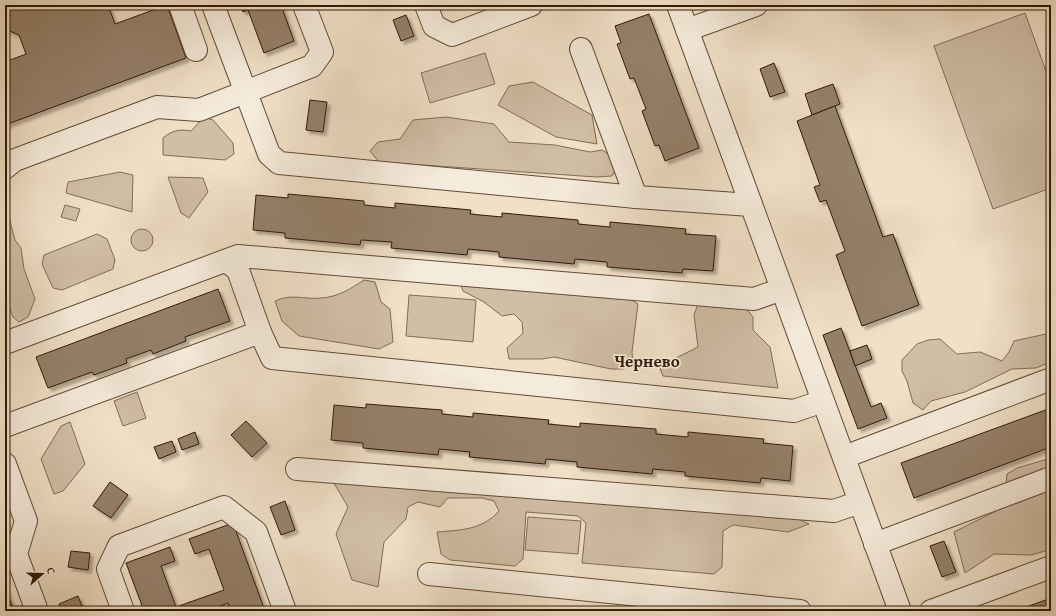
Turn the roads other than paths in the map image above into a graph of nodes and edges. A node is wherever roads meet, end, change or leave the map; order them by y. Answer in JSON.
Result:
{"nodes":[{"id":1,"x":180,"y":5,"type":"edge"},
{"id":2,"x":213,"y":5,"type":"edge"},
{"id":3,"x":304,"y":5,"type":"edge"},
{"id":4,"x":426,"y":5,"type":"edge"},
{"id":5,"x":531,"y":5,"type":"edge"},
{"id":6,"x":678,"y":5,"type":"edge"},
{"id":7,"x":756,"y":5,"type":"edge"},
{"id":8,"x":687,"y":30,"type":"junction"},
{"id":9,"x":581,"y":49,"type":"dead end"},
{"id":10,"x":196,"y":50,"type":"dead end"},
{"id":11,"x":246,"y":93,"type":"junction"},
{"id":12,"x":5,"y":168,"type":"edge"},
{"id":13,"x":636,"y":197,"type":"junction"},
{"id":14,"x":751,"y":205,"type":"junction"},
{"id":15,"x":226,"y":261,"type":"junction"},
{"id":16,"x":782,"y":289,"type":"junction"},
{"id":17,"x":260,"y":332,"type":"junction"},
{"id":18,"x":5,"y":343,"type":"edge"},
{"id":19,"x":1051,"y":379,"type":"edge"},
{"id":20,"x":823,"y":401,"type":"junction"},
{"id":21,"x":5,"y":426,"type":"edge"},
{"id":22,"x":844,"y":457,"type":"junction"},
{"id":23,"x":5,"y":464,"type":"edge"},
{"id":24,"x":297,"y":469,"type":"dead end"},
{"id":25,"x":1051,"y":478,"type":"edge"},
{"id":26,"x":860,"y":502,"type":"junction"},
{"id":27,"x":875,"y":544,"type":"junction"},
{"id":28,"x":1051,"y":567,"type":"edge"},
{"id":29,"x":429,"y":574,"type":"dead end"},
{"id":30,"x":37,"y":611,"type":"edge"},
{"id":31,"x":123,"y":611,"type":"edge"},
{"id":32,"x":285,"y":611,"type":"edge"},
{"id":33,"x":800,"y":611,"type":"edge"},
{"id":34,"x":900,"y":611,"type":"edge"},
{"id":35,"x":931,"y":611,"type":"edge"}],
"edges":[{"from":1,"to":10,"type":"street"},
{"from":2,"to":11,"type":"street"},
{"from":3,"to":11,"type":"street"},
{"from":4,"to":5,"type":"street"},
{"from":6,"to":8,"type":"street"},
{"from":7,"to":8,"type":"street"},
{"from":8,"to":14,"type":"street"},
{"from":9,"to":13,"type":"street"},
{"from":11,"to":12,"type":"street"},
{"from":11,"to":13,"type":"street"},
{"from":13,"to":14,"type":"street"},
{"from":14,"to":16,"type":"street"},
{"from":15,"to":16,"type":"street"},
{"from":15,"to":17,"type":"street"},
{"from":15,"to":18,"type":"street"},
{"from":16,"to":20,"type":"street"},
{"from":17,"to":20,"type":"street"},
{"from":17,"to":21,"type":"street"},
{"from":19,"to":22,"type":"street"},
{"from":20,"to":22,"type":"street"},
{"from":22,"to":26,"type":"street"},
{"from":23,"to":30,"type":"street"},
{"from":24,"to":26,"type":"street"},
{"from":25,"to":27,"type":"street"},
{"from":26,"to":27,"type":"street"},
{"from":27,"to":34,"type":"street"},
{"from":28,"to":35,"type":"street"},
{"from":29,"to":33,"type":"street"},
{"from":31,"to":32,"type":"street"}]}
